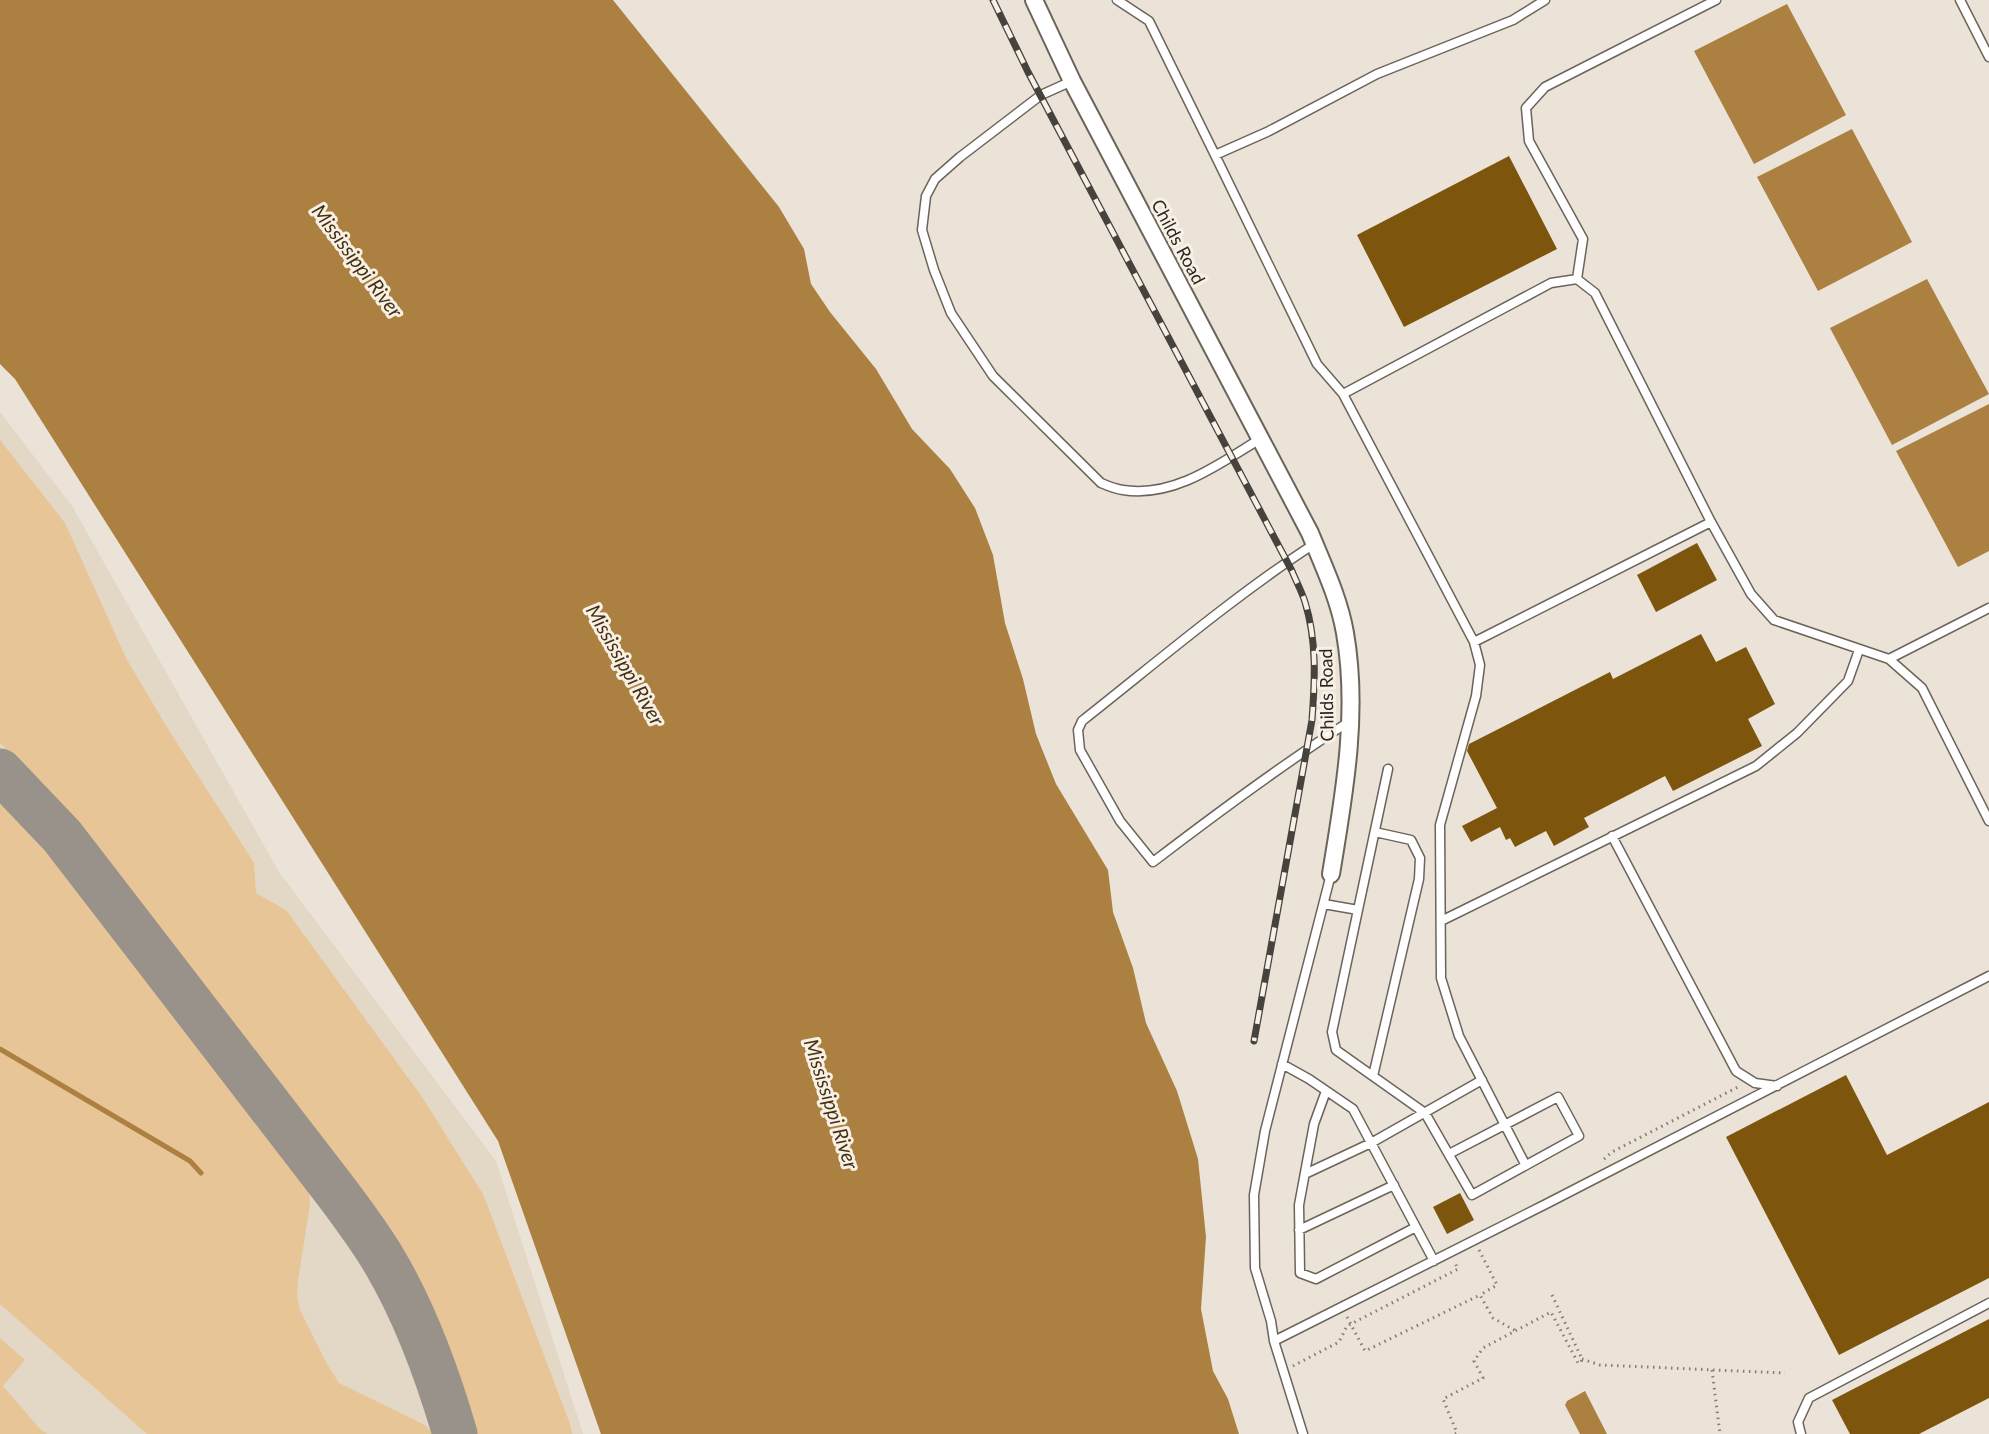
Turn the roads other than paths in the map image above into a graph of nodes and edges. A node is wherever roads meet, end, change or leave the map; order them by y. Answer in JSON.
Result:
{"nodes":[{"id":1,"x":1034,"y":0,"type":"edge"},
{"id":2,"x":1117,"y":0,"type":"edge"},
{"id":3,"x":1545,"y":0,"type":"edge"},
{"id":4,"x":1716,"y":0,"type":"edge"},
{"id":5,"x":1960,"y":0,"type":"edge"},
{"id":6,"x":1989,"y":57,"type":"edge"},
{"id":7,"x":1072,"y":81,"type":"junction"},
{"id":8,"x":1215,"y":155,"type":"junction"},
{"id":9,"x":1577,"y":279,"type":"junction"},
{"id":10,"x":1343,"y":394,"type":"junction"},
{"id":11,"x":1260,"y":439,"type":"junction"},
{"id":12,"x":1711,"y":522,"type":"junction"},
{"id":13,"x":1314,"y":544,"type":"junction"},
{"id":14,"x":1989,"y":608,"type":"edge"},
{"id":15,"x":1474,"y":642,"type":"junction"},
{"id":16,"x":1859,"y":650,"type":"junction"},
{"id":17,"x":1889,"y":659,"type":"junction"},
{"id":18,"x":1350,"y":721,"type":"junction"},
{"id":19,"x":1388,"y":770,"type":"dead end"},
{"id":20,"x":1989,"y":821,"type":"edge"},
{"id":21,"x":1374,"y":832,"type":"junction"},
{"id":22,"x":1612,"y":836,"type":"junction"},
{"id":23,"x":1331,"y":874,"type":"joint"},
{"id":24,"x":1324,"y":904,"type":"junction"},
{"id":25,"x":1358,"y":910,"type":"junction"},
{"id":26,"x":1441,"y":921,"type":"junction"},
{"id":27,"x":1989,"y":976,"type":"edge"},
{"id":28,"x":1282,"y":1064,"type":"junction"},
{"id":29,"x":1373,"y":1076,"type":"junction"},
{"id":30,"x":1482,"y":1080,"type":"junction"},
{"id":31,"x":1777,"y":1086,"type":"junction"},
{"id":32,"x":1326,"y":1090,"type":"junction"},
{"id":33,"x":1425,"y":1113,"type":"junction"},
{"id":34,"x":1505,"y":1125,"type":"junction"},
{"id":35,"x":1371,"y":1143,"type":"junction"},
{"id":36,"x":1449,"y":1154,"type":"junction"},
{"id":37,"x":1525,"y":1164,"type":"junction"},
{"id":38,"x":1305,"y":1174,"type":"junction"},
{"id":39,"x":1394,"y":1185,"type":"junction"},
{"id":40,"x":1416,"y":1227,"type":"junction"},
{"id":41,"x":1299,"y":1230,"type":"junction"},
{"id":42,"x":1434,"y":1261,"type":"junction"},
{"id":43,"x":1989,"y":1303,"type":"edge"},
{"id":44,"x":1274,"y":1341,"type":"junction"},
{"id":45,"x":1303,"y":1434,"type":"edge"},
{"id":46,"x":1802,"y":1434,"type":"edge"}],
"edges":[{"from":1,"to":7,"type":"street","name":"Childs Road"},
{"from":2,"to":8,"type":"lane"},
{"from":3,"to":8,"type":"lane"},
{"from":4,"to":9,"type":"lane"},
{"from":5,"to":6,"type":"lane"},
{"from":7,"to":11,"type":"street","name":"Childs Road"},
{"from":7,"to":11,"type":"lane"},
{"from":8,"to":10,"type":"lane"},
{"from":9,"to":10,"type":"lane"},
{"from":9,"to":12,"type":"lane"},
{"from":10,"to":15,"type":"lane"},
{"from":11,"to":13,"type":"street","name":"Childs Road"},
{"from":12,"to":15,"type":"lane"},
{"from":12,"to":16,"type":"lane"},
{"from":13,"to":18,"type":"street","name":"Childs Road"},
{"from":13,"to":18,"type":"lane"},
{"from":14,"to":17,"type":"lane"},
{"from":15,"to":26,"type":"lane"},
{"from":16,"to":17,"type":"lane"},
{"from":16,"to":22,"type":"lane"},
{"from":17,"to":20,"type":"lane"},
{"from":18,"to":23,"type":"street","name":"Childs Road"},
{"from":19,"to":21,"type":"lane"},
{"from":21,"to":25,"type":"lane"},
{"from":21,"to":29,"type":"lane"},
{"from":22,"to":26,"type":"lane"},
{"from":22,"to":31,"type":"lane"},
{"from":23,"to":24,"type":"lane","name":"Childs Road"},
{"from":24,"to":25,"type":"lane"},
{"from":24,"to":28,"type":"lane","name":"Childs Road"},
{"from":25,"to":29,"type":"lane"},
{"from":26,"to":30,"type":"lane"},
{"from":27,"to":31,"type":"lane"},
{"from":28,"to":32,"type":"lane"},
{"from":28,"to":44,"type":"lane","name":"Childs Road"},
{"from":29,"to":33,"type":"lane"},
{"from":30,"to":33,"type":"lane"},
{"from":30,"to":34,"type":"lane"},
{"from":31,"to":42,"type":"lane"},
{"from":32,"to":35,"type":"lane"},
{"from":32,"to":38,"type":"lane"},
{"from":33,"to":35,"type":"lane"},
{"from":33,"to":36,"type":"lane"},
{"from":34,"to":36,"type":"lane"},
{"from":34,"to":37,"type":"lane"},
{"from":34,"to":37,"type":"lane"},
{"from":35,"to":38,"type":"lane"},
{"from":35,"to":39,"type":"lane"},
{"from":36,"to":37,"type":"lane"},
{"from":38,"to":41,"type":"lane"},
{"from":39,"to":40,"type":"lane"},
{"from":39,"to":41,"type":"lane"},
{"from":40,"to":41,"type":"lane"},
{"from":40,"to":42,"type":"lane"},
{"from":42,"to":44,"type":"lane"},
{"from":43,"to":46,"type":"lane"},
{"from":44,"to":45,"type":"lane","name":"Childs Road"}]}
